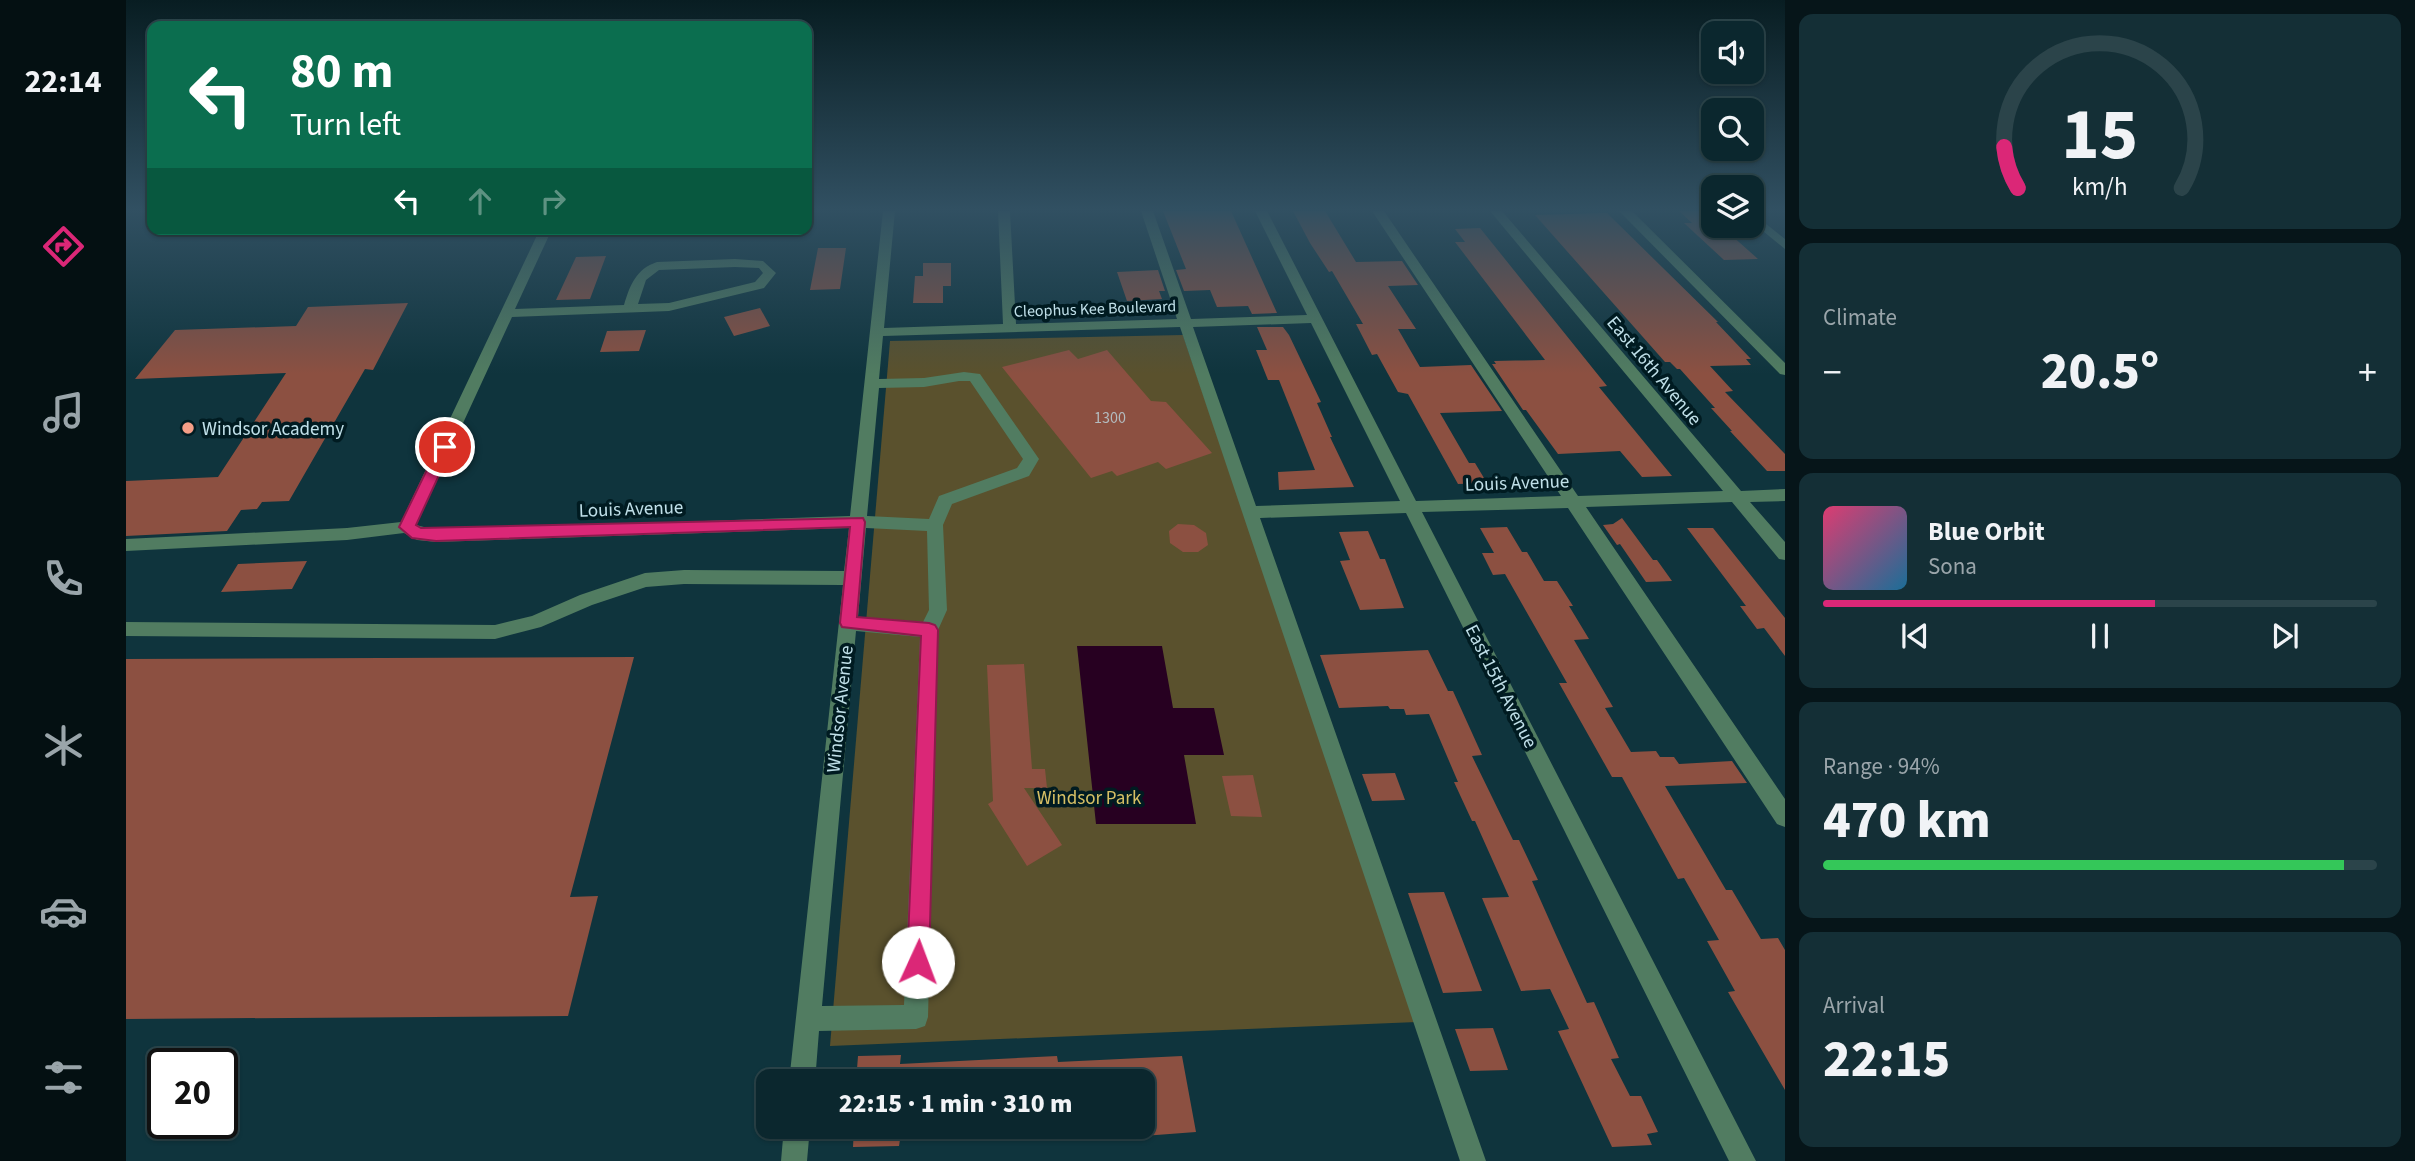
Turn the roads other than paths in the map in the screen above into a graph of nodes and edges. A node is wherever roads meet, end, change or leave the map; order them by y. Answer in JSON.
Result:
{"nodes":[{"id":1,"x":530,"y":265,"type":"edge"},
{"id":2,"x":673,"y":265,"type":"edge"},
{"id":3,"x":763,"y":265,"type":"edge"},
{"id":4,"x":883,"y":265,"type":"edge"},
{"id":5,"x":1007,"y":265,"type":"edge"},
{"id":6,"x":1165,"y":265,"type":"edge"},
{"id":7,"x":1288,"y":265,"type":"edge"},
{"id":8,"x":1414,"y":265,"type":"edge"},
{"id":9,"x":1542,"y":265,"type":"edge"},
{"id":10,"x":1679,"y":265,"type":"edge"},
{"id":11,"x":629,"y":309,"type":"junction"},
{"id":12,"x":509,"y":313,"type":"junction"},
{"id":13,"x":1315,"y":319,"type":"junction"},
{"id":14,"x":1185,"y":323,"type":"junction"},
{"id":15,"x":1010,"y":328,"type":"junction"},
{"id":16,"x":876,"y":332,"type":"junction"},
{"id":17,"x":1785,"y":371,"type":"edge"},
{"id":18,"x":871,"y":383,"type":"junction"},
{"id":19,"x":1785,"y":495,"type":"edge"},
{"id":20,"x":1736,"y":496,"type":"junction"},
{"id":21,"x":1573,"y":501,"type":"junction"},
{"id":22,"x":1410,"y":507,"type":"junction"},
{"id":23,"x":1250,"y":512,"type":"junction"},
{"id":24,"x":858,"y":522,"type":"junction"},
{"id":25,"x":935,"y":526,"type":"junction"},
{"id":26,"x":407,"y":527,"type":"junction"},
{"id":27,"x":126,"y":545,"type":"edge"},
{"id":28,"x":1785,"y":554,"type":"edge"},
{"id":29,"x":853,"y":578,"type":"junction"},
{"id":30,"x":848,"y":623,"type":"junction"},
{"id":31,"x":126,"y":629,"type":"edge"},
{"id":32,"x":929,"y":630,"type":"junction"},
{"id":33,"x":1785,"y":817,"type":"edge"},
{"id":34,"x":808,"y":1018,"type":"junction"},
{"id":35,"x":803,"y":1069,"type":"edge"},
{"id":36,"x":796,"y":1139,"type":"edge"},
{"id":37,"x":794,"y":1161,"type":"edge"},
{"id":38,"x":1473,"y":1161,"type":"edge"},
{"id":39,"x":1743,"y":1161,"type":"edge"}],
"edges":[{"from":1,"to":12,"type":"street"},
{"from":2,"to":11,"type":"street"},
{"from":3,"to":11,"type":"street"},
{"from":4,"to":16,"type":"street","name":"Windsor Avenue"},
{"from":5,"to":15,"type":"street"},
{"from":6,"to":14,"type":"street"},
{"from":7,"to":13,"type":"street","name":"East 15th Avenue"},
{"from":8,"to":21,"type":"street"},
{"from":9,"to":20,"type":"street","name":"East 16th Avenue"},
{"from":10,"to":17,"type":"street"},
{"from":11,"to":12,"type":"street"},
{"from":12,"to":26,"type":"street"},
{"from":13,"to":14,"type":"street","name":"Cleophus Kee Boulevard"},
{"from":13,"to":22,"type":"street","name":"East 15th Avenue"},
{"from":14,"to":15,"type":"street","name":"Cleophus Kee Boulevard"},
{"from":14,"to":23,"type":"street"},
{"from":15,"to":16,"type":"street","name":"Cleophus Kee Boulevard"},
{"from":16,"to":18,"type":"street","name":"Windsor Avenue"},
{"from":18,"to":24,"type":"street","name":"Windsor Avenue"},
{"from":18,"to":25,"type":"street"},
{"from":19,"to":20,"type":"street","name":"Louis Avenue"},
{"from":20,"to":21,"type":"street","name":"Louis Avenue"},
{"from":20,"to":28,"type":"street","name":"East 16th Avenue"},
{"from":21,"to":22,"type":"street","name":"Louis Avenue"},
{"from":21,"to":33,"type":"street"},
{"from":22,"to":23,"type":"street","name":"Louis Avenue"},
{"from":22,"to":39,"type":"street","name":"East 15th Avenue"},
{"from":23,"to":38,"type":"street"},
{"from":24,"to":25,"type":"street","name":"Louis Avenue"},
{"from":24,"to":26,"type":"street","name":"Louis Avenue"},
{"from":24,"to":29,"type":"street","name":"Windsor Avenue"},
{"from":25,"to":32,"type":"street"},
{"from":26,"to":27,"type":"street"},
{"from":29,"to":30,"type":"street","name":"Windsor Avenue"},
{"from":29,"to":31,"type":"street"},
{"from":30,"to":32,"type":"street"},
{"from":30,"to":34,"type":"street","name":"Windsor Avenue"},
{"from":32,"to":34,"type":"street"},
{"from":34,"to":35,"type":"street","name":"Windsor Avenue"},
{"from":36,"to":37,"type":"street"}]}
